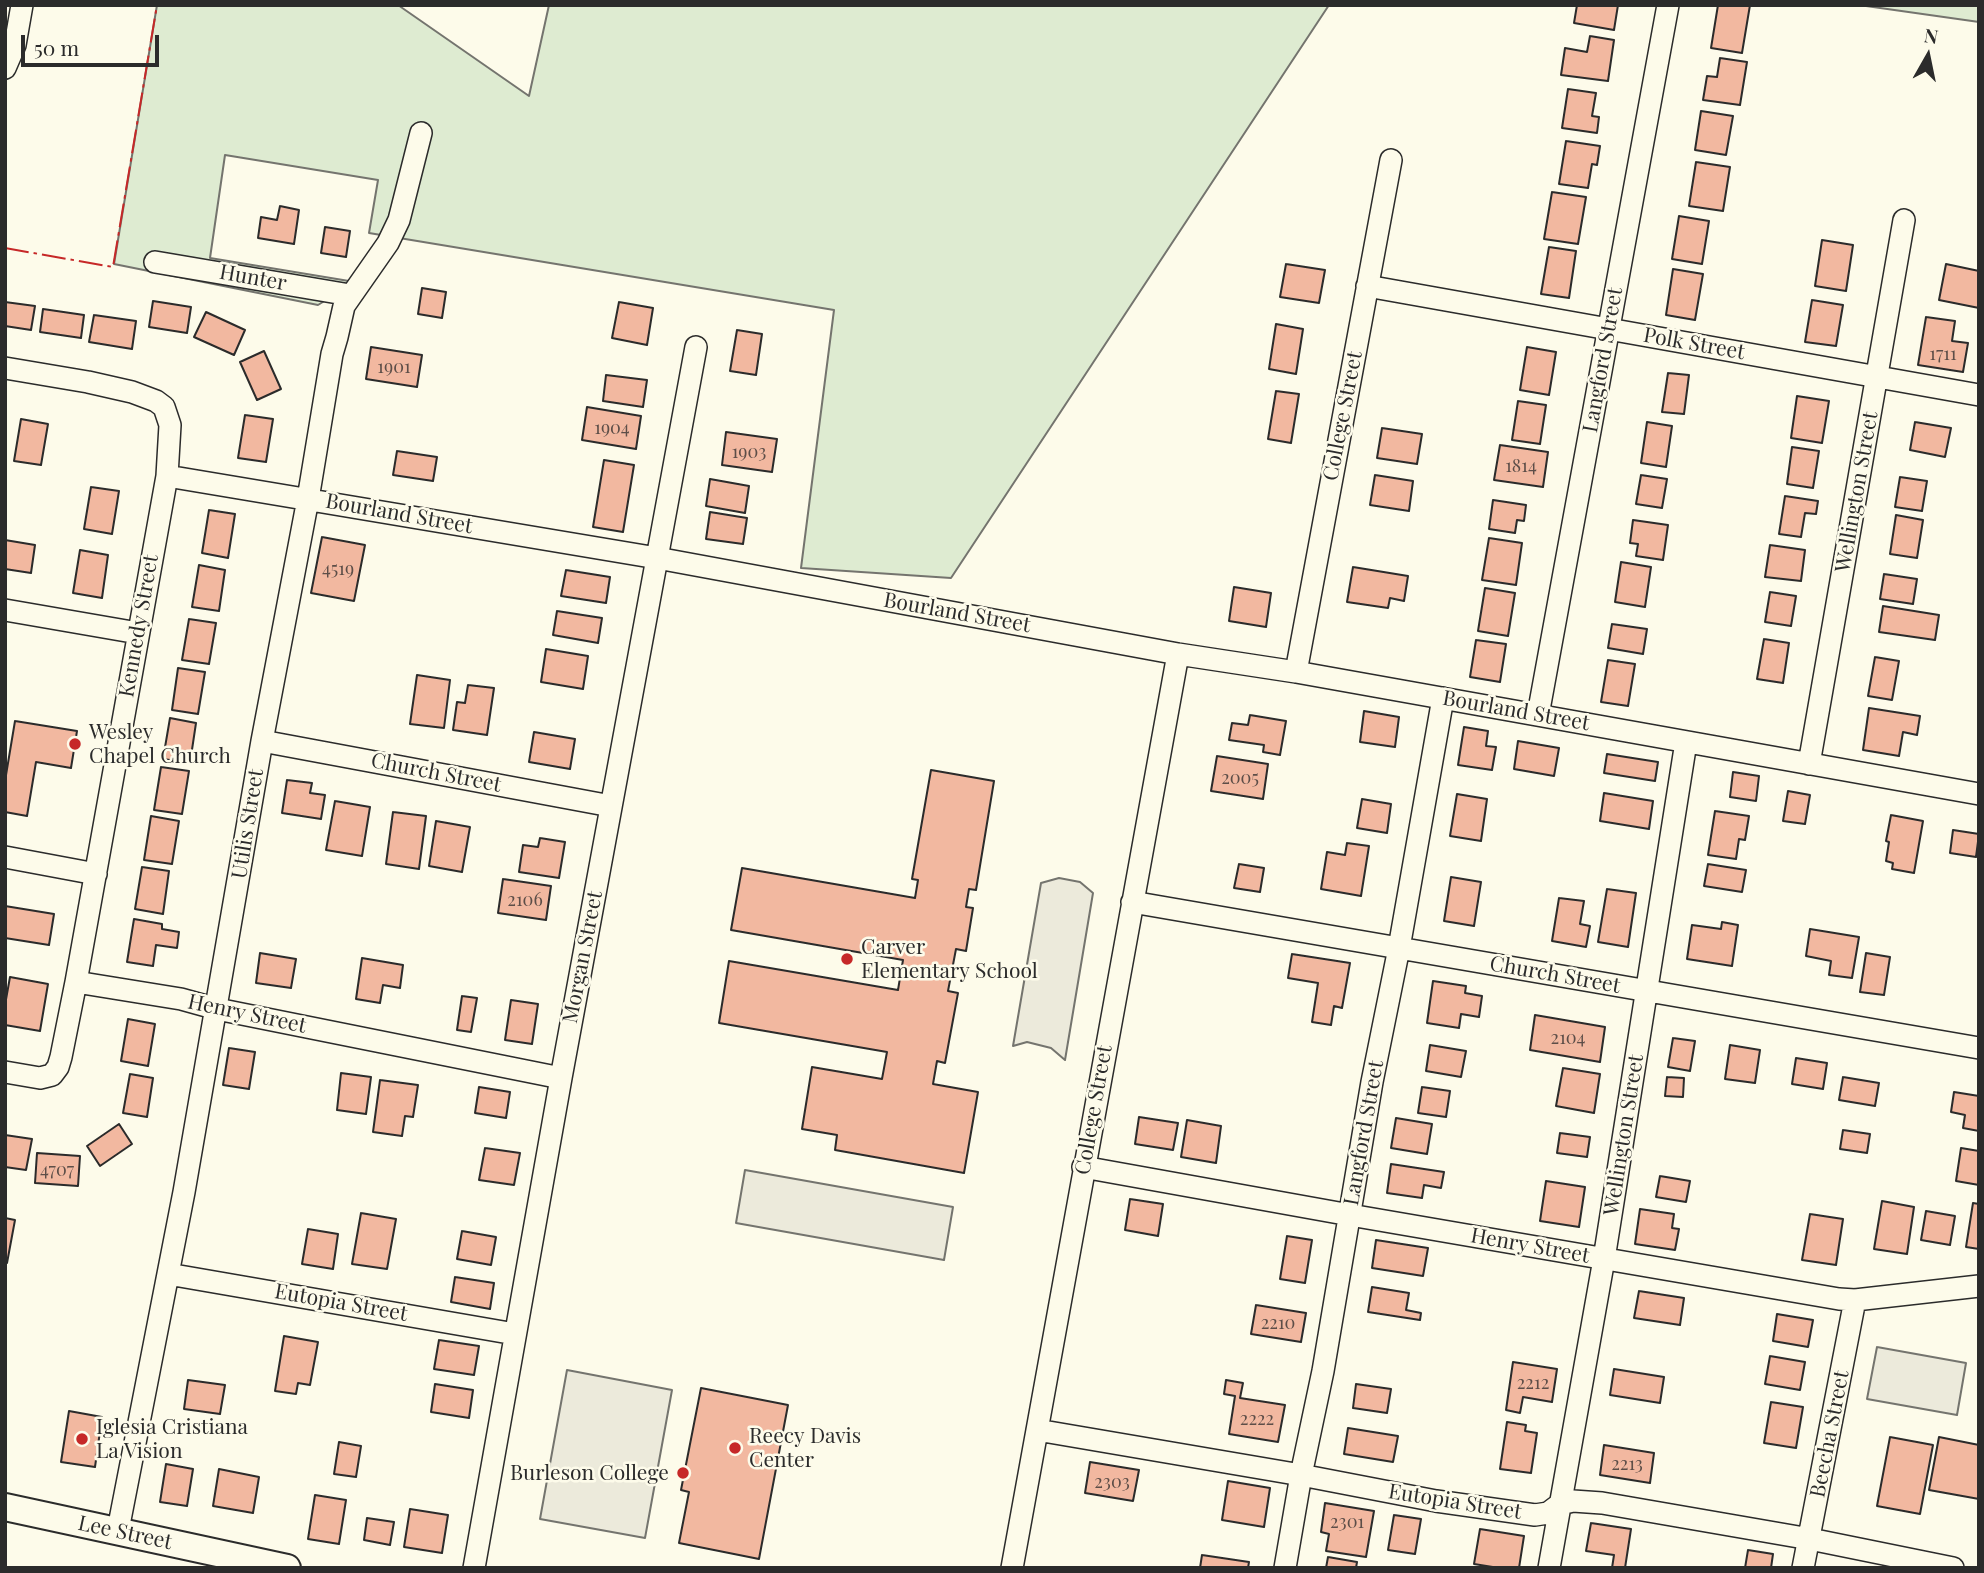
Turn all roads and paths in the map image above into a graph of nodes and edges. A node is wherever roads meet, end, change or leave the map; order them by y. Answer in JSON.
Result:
{"nodes":[{"id":1,"x":22,"y":5,"type":"edge"},
{"id":2,"x":1668,"y":5,"type":"edge"},
{"id":3,"x":5,"y":68,"type":"edge"},
{"id":4,"x":421,"y":133,"type":"dead end"},
{"id":5,"x":1391,"y":160,"type":"dead end"},
{"id":6,"x":1904,"y":220,"type":"dead end"},
{"id":7,"x":155,"y":262,"type":"dead end"},
{"id":8,"x":1367,"y":286,"type":"junction"},
{"id":9,"x":350,"y":295,"type":"junction"},
{"id":10,"x":1608,"y":329,"type":"junction"},
{"id":11,"x":696,"y":347,"type":"dead end"},
{"id":12,"x":5,"y":368,"type":"edge"},
{"id":13,"x":1877,"y":377,"type":"junction"},
{"id":14,"x":1979,"y":395,"type":"edge"},
{"id":15,"x":167,"y":477,"type":"junction"},
{"id":16,"x":308,"y":499,"type":"junction"},
{"id":17,"x":657,"y":558,"type":"junction"},
{"id":18,"x":5,"y":610,"type":"edge"},
{"id":19,"x":138,"y":633,"type":"junction"},
{"id":20,"x":1178,"y":653,"type":"junction"},
{"id":21,"x":1296,"y":671,"type":"junction"},
{"id":22,"x":1443,"y":698,"type":"junction"},
{"id":23,"x":1538,"y":715,"type":"junction"},
{"id":24,"x":262,"y":741,"type":"junction"},
{"id":25,"x":1686,"y":742,"type":"junction"},
{"id":26,"x":1809,"y":764,"type":"junction"},
{"id":27,"x":1979,"y":794,"type":"edge"},
{"id":28,"x":611,"y":806,"type":"junction"},
{"id":29,"x":5,"y":857,"type":"edge"},
{"id":30,"x":96,"y":874,"type":"junction"},
{"id":31,"x":1132,"y":902,"type":"junction"},
{"id":32,"x":1399,"y":948,"type":"junction"},
{"id":33,"x":75,"y":982,"type":"junction"},
{"id":34,"x":1648,"y":991,"type":"junction"},
{"id":35,"x":217,"y":1009,"type":"junction"},
{"id":36,"x":1979,"y":1048,"type":"edge"},
{"id":37,"x":5,"y":1072,"type":"edge"},
{"id":38,"x":561,"y":1078,"type":"junction"},
{"id":39,"x":1083,"y":1167,"type":"junction"},
{"id":40,"x":1350,"y":1215,"type":"junction"},
{"id":41,"x":1604,"y":1259,"type":"junction"},
{"id":42,"x":168,"y":1274,"type":"junction"},
{"id":43,"x":1979,"y":1286,"type":"edge"},
{"id":44,"x":1855,"y":1300,"type":"junction"},
{"id":45,"x":514,"y":1334,"type":"junction"},
{"id":46,"x":1037,"y":1430,"type":"junction"},
{"id":47,"x":1301,"y":1475,"type":"junction"},
{"id":48,"x":1560,"y":1504,"type":"junction"},
{"id":49,"x":5,"y":1507,"type":"edge"},
{"id":50,"x":118,"y":1531,"type":"junction"},
{"id":51,"x":1810,"y":1539,"type":"junction"},
{"id":52,"x":212,"y":1560,"type":"edge"},
{"id":53,"x":287,"y":1568,"type":"edge"},
{"id":54,"x":474,"y":1568,"type":"edge"},
{"id":55,"x":1012,"y":1568,"type":"edge"},
{"id":56,"x":1285,"y":1568,"type":"edge"},
{"id":57,"x":1549,"y":1568,"type":"edge"},
{"id":58,"x":1803,"y":1568,"type":"edge"},
{"id":59,"x":1953,"y":1568,"type":"edge"}],
"edges":[{"from":1,"to":3,"type":"street"},
{"from":2,"to":10,"type":"street","name":"Langford Street"},
{"from":4,"to":9,"type":"street","name":"Utilis Street"},
{"from":5,"to":8,"type":"street","name":"College Street"},
{"from":6,"to":13,"type":"street","name":"Wellington Street"},
{"from":7,"to":9,"type":"street","name":"Hunter"},
{"from":8,"to":10,"type":"street","name":"Polk Street"},
{"from":8,"to":21,"type":"street","name":"College Street"},
{"from":9,"to":16,"type":"street","name":"Utilis Street"},
{"from":10,"to":13,"type":"street","name":"Polk Street"},
{"from":10,"to":23,"type":"street","name":"Langford Street"},
{"from":11,"to":17,"type":"street","name":"Morgan Street"},
{"from":12,"to":15,"type":"street"},
{"from":13,"to":14,"type":"street","name":"Polk Street"},
{"from":13,"to":26,"type":"street","name":"Wellington Street"},
{"from":15,"to":16,"type":"street","name":"Bourland Street"},
{"from":15,"to":19,"type":"street","name":"Kennedy Street"},
{"from":16,"to":17,"type":"street","name":"Bourland Street"},
{"from":16,"to":24,"type":"street","name":"Utilis Street"},
{"from":17,"to":20,"type":"street","name":"Bourland Street"},
{"from":17,"to":28,"type":"street","name":"Morgan Street"},
{"from":18,"to":19,"type":"street"},
{"from":19,"to":30,"type":"street","name":"Kennedy Street"},
{"from":20,"to":21,"type":"street","name":"Bourland Street"},
{"from":20,"to":31,"type":"street","name":"College Street"},
{"from":21,"to":22,"type":"street","name":"Bourland Street"},
{"from":22,"to":23,"type":"street","name":"Bourland Street"},
{"from":22,"to":32,"type":"street","name":"Langford Street"},
{"from":23,"to":25,"type":"street","name":"Bourland Street"},
{"from":24,"to":28,"type":"street","name":"Church Street"},
{"from":24,"to":35,"type":"street","name":"Utilis Street"},
{"from":25,"to":26,"type":"street","name":"Bourland Street"},
{"from":25,"to":34,"type":"street","name":"Wellington Street"},
{"from":26,"to":27,"type":"street","name":"Bourland Street"},
{"from":28,"to":38,"type":"street","name":"Morgan Street"},
{"from":29,"to":30,"type":"street"},
{"from":30,"to":33,"type":"street","name":"Kennedy Street"},
{"from":31,"to":32,"type":"street","name":"Church Street"},
{"from":31,"to":39,"type":"street","name":"College Street"},
{"from":32,"to":34,"type":"street","name":"Church Street"},
{"from":32,"to":40,"type":"street","name":"Langford Street"},
{"from":33,"to":35,"type":"street","name":"Henry Street"},
{"from":33,"to":37,"type":"street"},
{"from":34,"to":36,"type":"street","name":"Church Street"},
{"from":34,"to":41,"type":"street","name":"Wellington Street"},
{"from":35,"to":38,"type":"street","name":"Henry Street"},
{"from":35,"to":42,"type":"street","name":"Utilis Street"},
{"from":38,"to":45,"type":"street","name":"Morgan Street"},
{"from":39,"to":40,"type":"street","name":"Henry Street"},
{"from":39,"to":46,"type":"street","name":"College Street"},
{"from":40,"to":41,"type":"street","name":"Henry Street"},
{"from":40,"to":47,"type":"street","name":"Langford Street"},
{"from":41,"to":44,"type":"street","name":"Henry Street"},
{"from":41,"to":48,"type":"street","name":"Wellington Street"},
{"from":42,"to":45,"type":"street","name":"Eutopia Street"},
{"from":42,"to":50,"type":"street","name":"Utilis Street"},
{"from":43,"to":44,"type":"street","name":"Henry Street"},
{"from":44,"to":51,"type":"street","name":"Beecha Street"},
{"from":45,"to":54,"type":"street","name":"Morgan Street"},
{"from":46,"to":47,"type":"street","name":"Eutopia Street"},
{"from":46,"to":55,"type":"street","name":"College Street"},
{"from":47,"to":48,"type":"street","name":"Eutopia Street"},
{"from":47,"to":56,"type":"street","name":"Langford Street"},
{"from":48,"to":51,"type":"street","name":"Eutopia Street"},
{"from":48,"to":57,"type":"street","name":"Wellington Street"},
{"from":49,"to":50,"type":"main road","name":"Lee Street"},
{"from":50,"to":52,"type":"main road","name":"Lee Street"},
{"from":51,"to":58,"type":"street","name":"Beecha Street"},
{"from":51,"to":59,"type":"street","name":"Eutopia Street"},
{"from":52,"to":53,"type":"main road","name":"Lee Street"}]}
